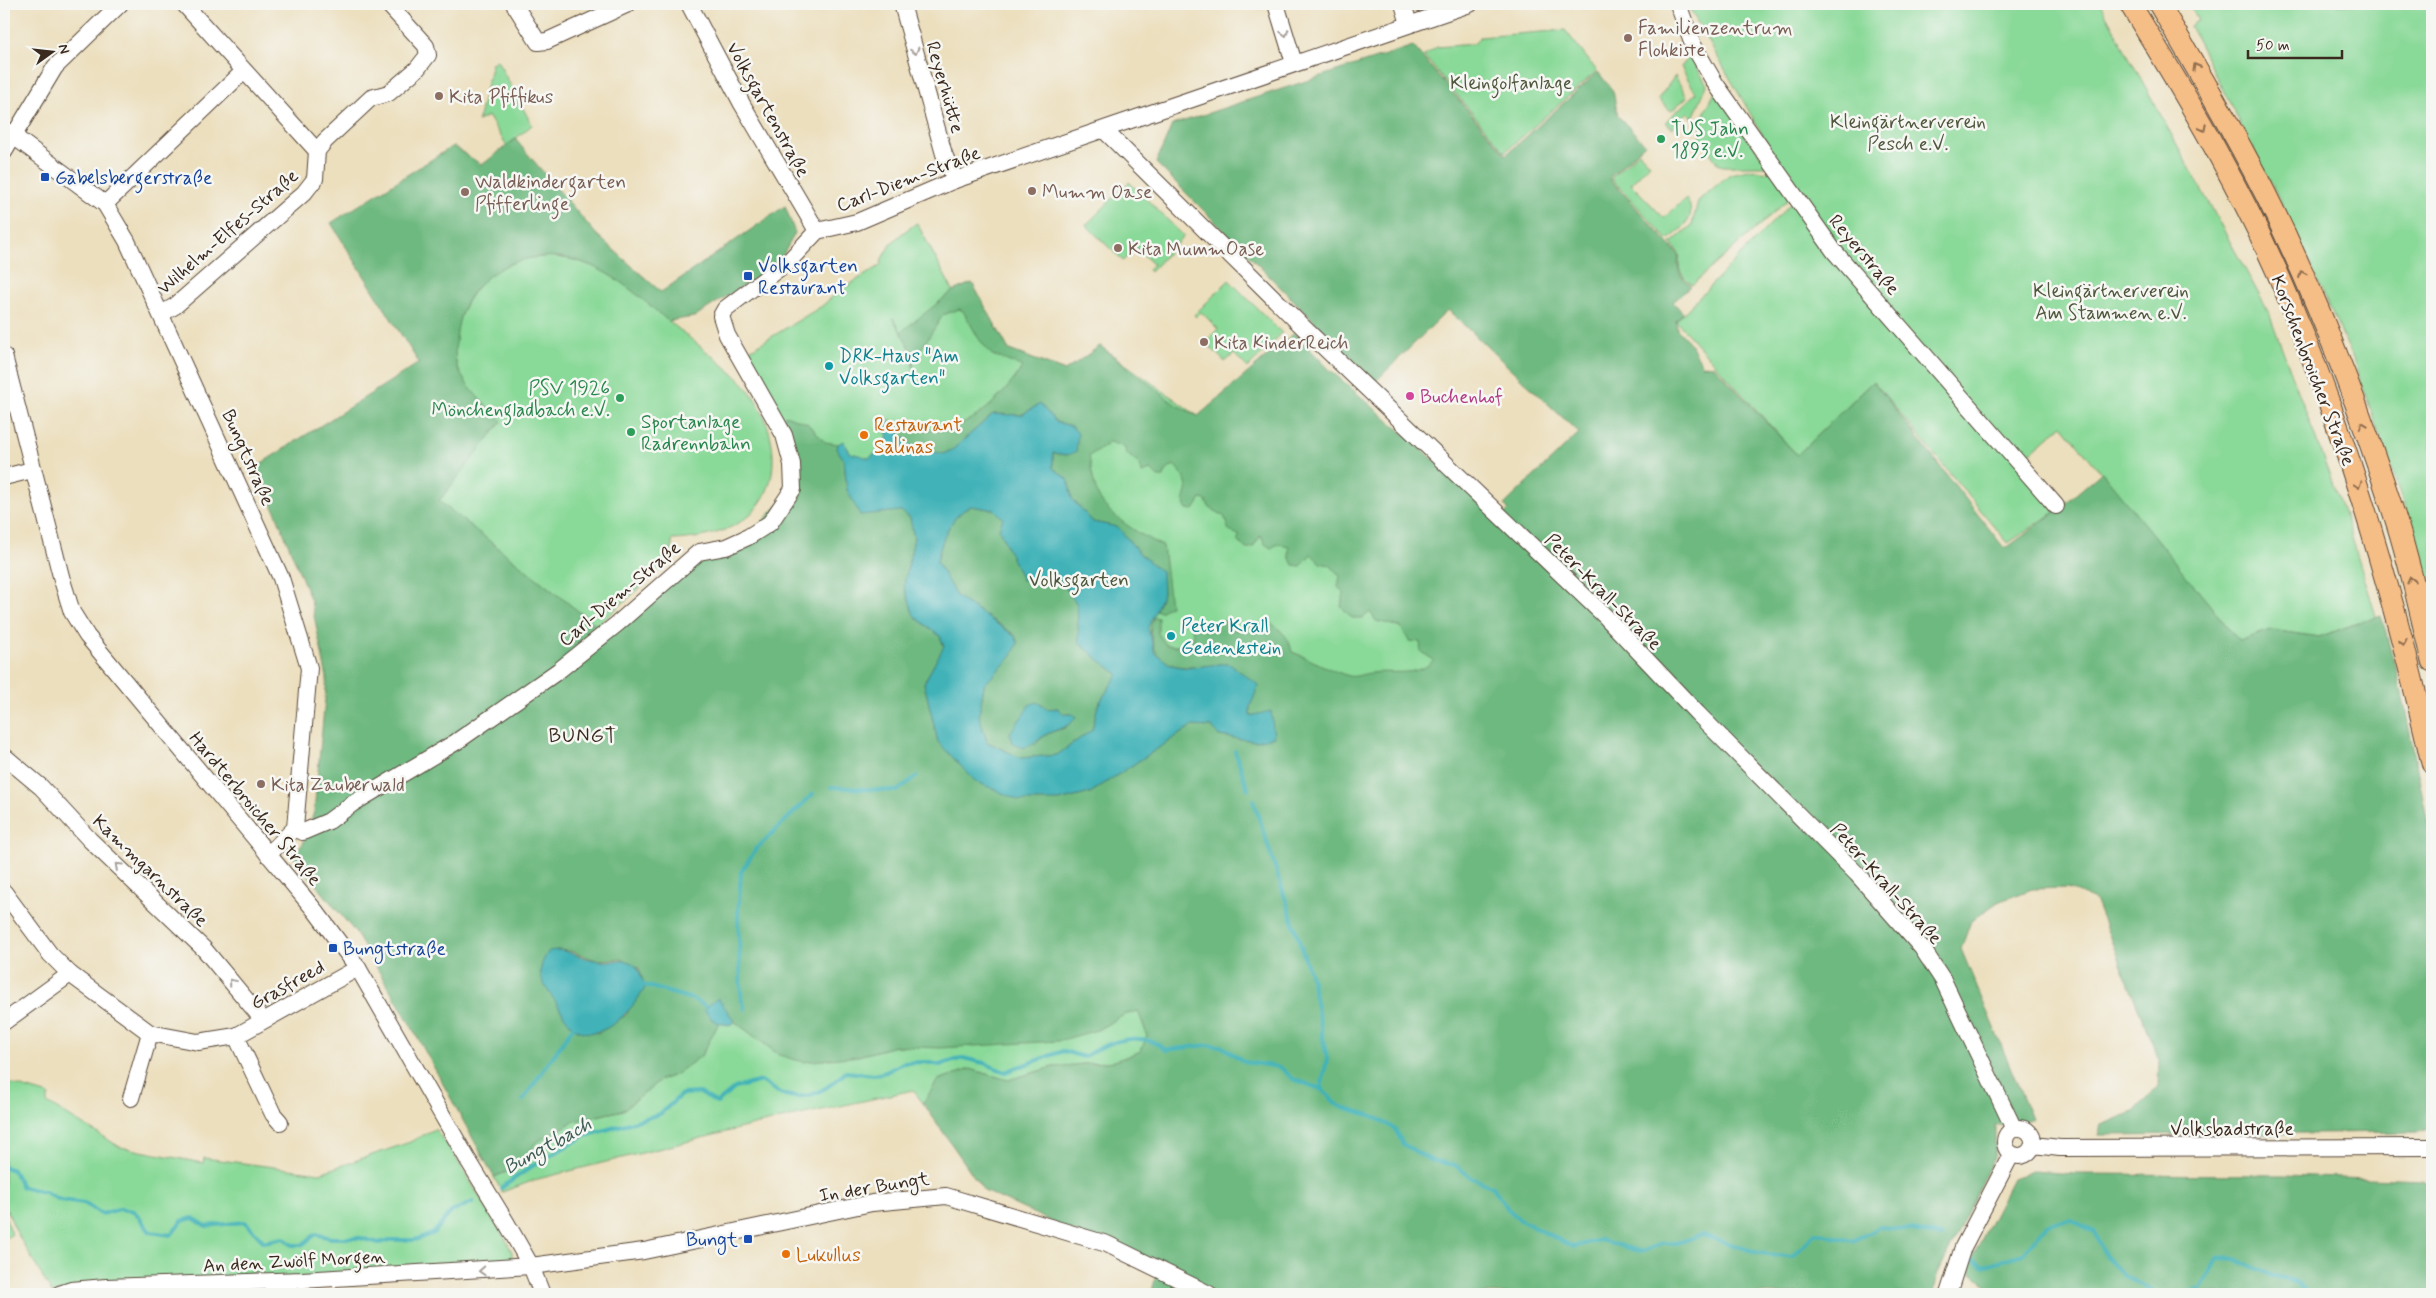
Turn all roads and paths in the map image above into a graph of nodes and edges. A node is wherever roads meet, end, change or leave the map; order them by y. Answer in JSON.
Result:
{"nodes":[{"id":1,"x":120,"y":4,"type":"edge"},
{"id":2,"x":184,"y":4,"type":"edge"},
{"id":3,"x":388,"y":4,"type":"edge"},
{"id":4,"x":514,"y":4,"type":"edge"},
{"id":5,"x":628,"y":4,"type":"edge"},
{"id":6,"x":688,"y":4,"type":"edge"},
{"id":7,"x":902,"y":4,"type":"edge"},
{"id":8,"x":1276,"y":4,"type":"edge"},
{"id":9,"x":1403,"y":4,"type":"edge"},
{"id":10,"x":1470,"y":4,"type":"edge"},
{"id":11,"x":1678,"y":4,"type":"edge"},
{"id":12,"x":2130,"y":4,"type":"edge"},
{"id":13,"x":2159,"y":4,"type":"edge"},
{"id":14,"x":1409,"y":24,"type":"junction"},
{"id":15,"x":1294,"y":63,"type":"junction"},
{"id":16,"x":244,"y":71,"type":"junction"},
{"id":17,"x":1104,"y":130,"type":"junction"},
{"id":18,"x":9,"y":132,"type":"edge"},
{"id":19,"x":316,"y":151,"type":"junction"},
{"id":20,"x":4,"y":152,"type":"edge"},
{"id":21,"x":955,"y":180,"type":"junction"},
{"id":22,"x":104,"y":204,"type":"junction"},
{"id":23,"x":817,"y":231,"type":"junction"},
{"id":24,"x":161,"y":314,"type":"junction"},
{"id":25,"x":4,"y":356,"type":"edge"},
{"id":26,"x":32,"y":470,"type":"junction"},
{"id":27,"x":4,"y":478,"type":"edge"},
{"id":28,"x":2056,"y":506,"type":"dead end"},
{"id":29,"x":2432,"y":661,"type":"edge"},
{"id":30,"x":4,"y":756,"type":"edge"},
{"id":31,"x":2432,"y":763,"type":"edge"},
{"id":32,"x":295,"y":828,"type":"junction"},
{"id":33,"x":268,"y":855,"type":"junction"},
{"id":34,"x":4,"y":892,"type":"edge"},
{"id":35,"x":358,"y":968,"type":"junction"},
{"id":36,"x":70,"y":974,"type":"junction"},
{"id":37,"x":263,"y":1020,"type":"junction"},
{"id":38,"x":4,"y":1022,"type":"edge"},
{"id":39,"x":150,"y":1033,"type":"junction"},
{"id":40,"x":236,"y":1036,"type":"junction"},
{"id":41,"x":131,"y":1098,"type":"dead end"},
{"id":42,"x":280,"y":1122,"type":"dead end"},
{"id":43,"x":2014,"y":1129,"type":"junction"},
{"id":44,"x":2033,"y":1145,"type":"junction"},
{"id":45,"x":2432,"y":1147,"type":"edge"},
{"id":46,"x":2011,"y":1155,"type":"junction"},
{"id":47,"x":531,"y":1266,"type":"junction"},
{"id":48,"x":59,"y":1294,"type":"edge"},
{"id":49,"x":542,"y":1294,"type":"edge"},
{"id":50,"x":1209,"y":1294,"type":"edge"},
{"id":51,"x":1948,"y":1294,"type":"edge"}],
"edges":[{"from":1,"to":18,"type":"street"},
{"from":2,"to":16,"type":"street"},
{"from":3,"to":19,"type":"street"},
{"from":4,"to":5,"type":"street"},
{"from":6,"to":23,"type":"street","name":"Volksgartenstraße"},
{"from":7,"to":21,"type":"street","name":"Reyerhütte","one_way":true},
{"from":8,"to":15,"type":"street","one_way":true},
{"from":9,"to":14,"type":"street"},
{"from":10,"to":14,"type":"street","name":"Carl-Diem-Straße"},
{"from":11,"to":28,"type":"street","name":"Reyerstraße"},
{"from":12,"to":31,"type":"main road","name":"Korschenbroicher Straße","one_way":true},
{"from":29,"to":13,"type":"main road","name":"Korschenbroicher Straße","one_way":true},
{"from":14,"to":15,"type":"street","name":"Carl-Diem-Straße"},
{"from":15,"to":17,"type":"street","name":"Carl-Diem-Straße"},
{"from":16,"to":19,"type":"street"},
{"from":16,"to":22,"type":"street"},
{"from":17,"to":21,"type":"street","name":"Carl-Diem-Straße"},
{"from":17,"to":43,"type":"street","name":"Peter-Krall-Straße"},
{"from":18,"to":20,"type":"street"},
{"from":18,"to":22,"type":"street","name":"Bungtstraße"},
{"from":19,"to":24,"type":"street","name":"Wilhelm-Elfes-Straße"},
{"from":21,"to":23,"type":"street","name":"Carl-Diem-Straße"},
{"from":22,"to":24,"type":"street","name":"Bungtstraße"},
{"from":23,"to":32,"type":"street","name":"Carl-Diem-Straße"},
{"from":24,"to":32,"type":"street","name":"Bungtstraße"},
{"from":25,"to":26,"type":"street","name":"Hardterbroicher Straße"},
{"from":26,"to":27,"type":"street"},
{"from":26,"to":33,"type":"street","name":"Hardterbroicher Straße"},
{"from":37,"to":30,"type":"street","name":"Kammgarnstraße","one_way":true},
{"from":32,"to":33,"type":"street"},
{"from":33,"to":35,"type":"street","name":"Hardterbroicher Straße"},
{"from":34,"to":36,"type":"street","name":"Grasfreed"},
{"from":35,"to":37,"type":"street","name":"Grasfreed"},
{"from":35,"to":47,"type":"street","name":"Hardterbroicher Straße"},
{"from":36,"to":38,"type":"street"},
{"from":36,"to":39,"type":"street","name":"Grasfreed"},
{"from":37,"to":40,"type":"street","name":"Grasfreed"},
{"from":39,"to":40,"type":"street","name":"Grasfreed"},
{"from":39,"to":41,"type":"street"},
{"from":40,"to":42,"type":"street"},
{"from":43,"to":44,"type":"street"},
{"from":43,"to":46,"type":"street"},
{"from":44,"to":45,"type":"street","name":"Volksbadstraße"},
{"from":44,"to":46,"type":"street"},
{"from":46,"to":51,"type":"street"},
{"from":47,"to":48,"type":"street","name":"An den Zwölf Morgen","one_way":true},
{"from":47,"to":49,"type":"street","name":"Hardterbroicher Straße"},
{"from":47,"to":50,"type":"street","name":"In der Bungt"}]}
